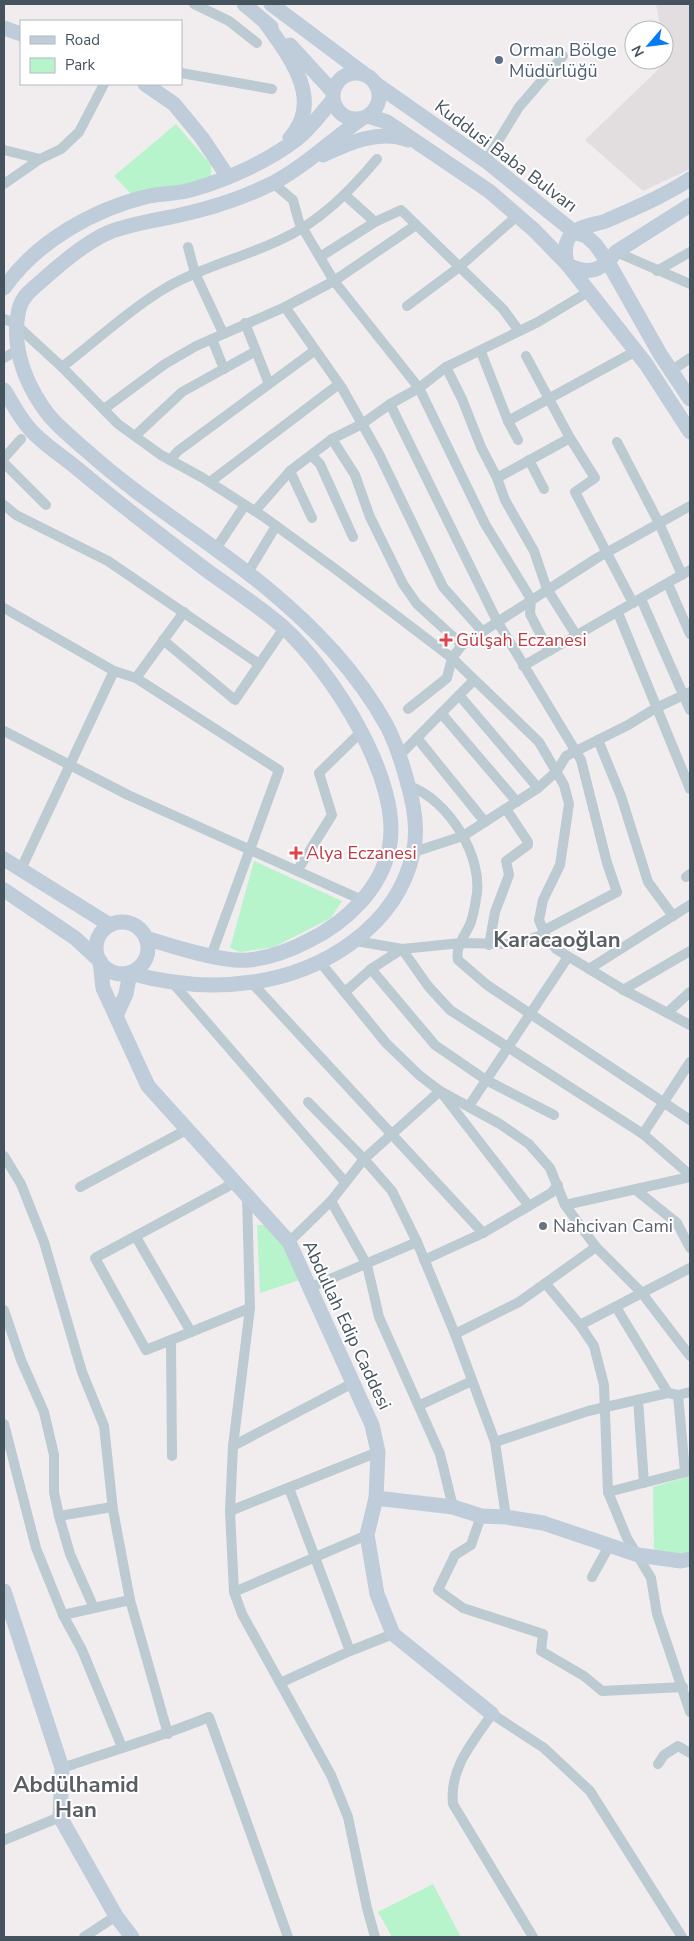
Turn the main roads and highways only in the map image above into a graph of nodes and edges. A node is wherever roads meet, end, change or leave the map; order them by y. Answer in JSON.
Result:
{"nodes":[{"id":1,"x":244,"y":4,"type":"edge"},
{"id":2,"x":271,"y":4,"type":"edge"},
{"id":3,"x":265,"y":22,"type":"junction"},
{"id":4,"x":4,"y":28,"type":"edge"},
{"id":5,"x":20,"y":34,"type":"edge"},
{"id":6,"x":363,"y":74,"type":"junction"},
{"id":7,"x":376,"y":84,"type":"junction"},
{"id":8,"x":146,"y":85,"type":"edge"},
{"id":9,"x":333,"y":96,"type":"junction"},
{"id":10,"x":364,"y":117,"type":"junction"},
{"id":11,"x":423,"y":146,"type":"junction"},
{"id":12,"x":280,"y":149,"type":"junction"},
{"id":13,"x":296,"y":168,"type":"junction"},
{"id":14,"x":228,"y":177,"type":"junction"},
{"id":15,"x":690,"y":179,"type":"edge"},
{"id":16,"x":690,"y":205,"type":"edge"},
{"id":17,"x":574,"y":232,"type":"junction"},
{"id":18,"x":612,"y":257,"type":"junction"},
{"id":19,"x":568,"y":265,"type":"junction"},
{"id":20,"x":4,"y":288,"type":"edge"},
{"id":21,"x":10,"y":354,"type":"edge"},
{"id":22,"x":4,"y":390,"type":"edge"},
{"id":23,"x":690,"y":399,"type":"edge"},
{"id":24,"x":690,"y":432,"type":"edge"},
{"id":25,"x":4,"y":859,"type":"edge"},
{"id":26,"x":4,"y":890,"type":"edge"},
{"id":27,"x":110,"y":925,"type":"junction"},
{"id":28,"x":146,"y":938,"type":"junction"},
{"id":29,"x":100,"y":961,"type":"junction"},
{"id":30,"x":130,"y":972,"type":"junction"},
{"id":31,"x":116,"y":1016,"type":"junction"},
{"id":32,"x":376,"y":1498,"type":"junction"},
{"id":33,"x":690,"y":1558,"type":"edge"},
{"id":34,"x":4,"y":1591,"type":"edge"},
{"id":35,"x":492,"y":1714,"type":"road end"},
{"id":36,"x":132,"y":1937,"type":"edge"}],
"edges":[{"from":1,"to":3,"type":"main road"},
{"from":2,"to":6,"type":"main road"},
{"from":3,"to":9,"type":"main road"},
{"from":3,"to":12,"type":"main road"},
{"from":4,"to":5,"type":"main road"},
{"from":6,"to":7,"type":"main road"},
{"from":6,"to":9,"type":"main road"},
{"from":7,"to":10,"type":"main road"},
{"from":7,"to":17,"type":"main road","name":"Kuddusi Baba Bulvarı"},
{"from":8,"to":14,"type":"main road"},
{"from":9,"to":10,"type":"main road"},
{"from":9,"to":12,"type":"main road"},
{"from":10,"to":11,"type":"main road"},
{"from":10,"to":13,"type":"main road"},
{"from":11,"to":13,"type":"main road"},
{"from":11,"to":19,"type":"main road"},
{"from":12,"to":14,"type":"main road"},
{"from":13,"to":21,"type":"main road"},
{"from":14,"to":20,"type":"main road"},
{"from":15,"to":17,"type":"main road"},
{"from":16,"to":18,"type":"main road"},
{"from":17,"to":18,"type":"main road","name":"Kuddusi Baba Bulvarı"},
{"from":17,"to":19,"type":"main road"},
{"from":18,"to":19,"type":"main road"},
{"from":18,"to":23,"type":"main road","name":"Kuddusi Baba Bulvarı"},
{"from":19,"to":24,"type":"main road"},
{"from":21,"to":30,"type":"main road"},
{"from":22,"to":28,"type":"main road"},
{"from":25,"to":27,"type":"main road"},
{"from":26,"to":29,"type":"main road"},
{"from":27,"to":28,"type":"main road"},
{"from":27,"to":29,"type":"main road"},
{"from":28,"to":30,"type":"main road"},
{"from":29,"to":30,"type":"main road"},
{"from":29,"to":31,"type":"main road","name":"Abdullah Edip Caddesi"},
{"from":30,"to":31,"type":"main road"},
{"from":31,"to":32,"type":"main road","name":"Abdullah Edip Caddesi"},
{"from":32,"to":33,"type":"main road"},
{"from":32,"to":35,"type":"main road","name":"Abdullah Edip Caddesi"},
{"from":34,"to":36,"type":"main road"}]}
